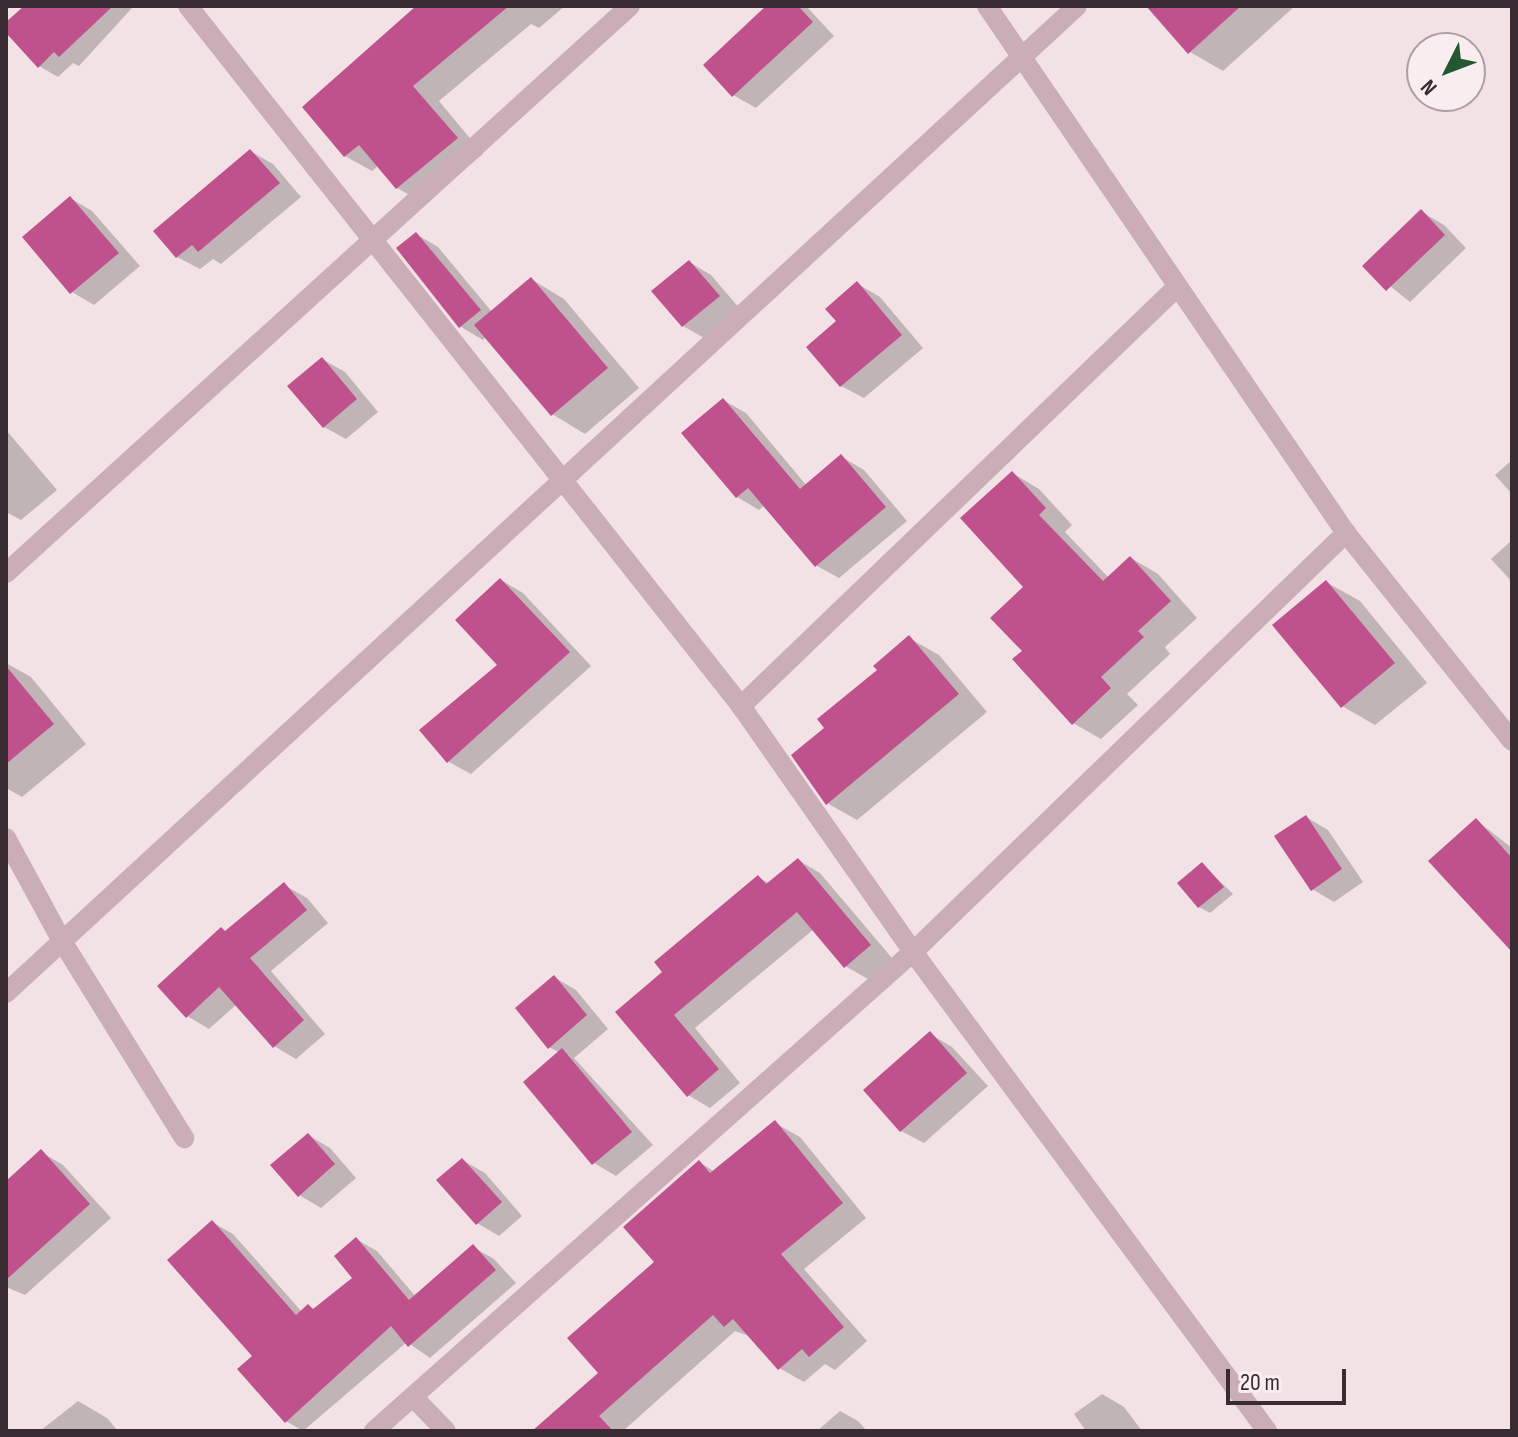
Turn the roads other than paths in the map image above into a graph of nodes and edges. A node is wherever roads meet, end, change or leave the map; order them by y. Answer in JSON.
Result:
{"nodes":[{"id":1,"x":188,"y":6,"type":"edge"},
{"id":2,"x":630,"y":6,"type":"edge"},
{"id":3,"x":987,"y":6,"type":"edge"},
{"id":4,"x":1077,"y":6,"type":"edge"},
{"id":5,"x":1018,"y":57,"type":"junction"},
{"id":6,"x":373,"y":245,"type":"junction"},
{"id":7,"x":1177,"y":287,"type":"junction"},
{"id":8,"x":560,"y":478,"type":"junction"},
{"id":9,"x":1346,"y":533,"type":"junction"},
{"id":10,"x":6,"y":573,"type":"edge"},
{"id":11,"x":741,"y":706,"type":"junction"},
{"id":12,"x":1512,"y":741,"type":"edge"},
{"id":13,"x":6,"y":838,"type":"edge"},
{"id":14,"x":62,"y":941,"type":"junction"},
{"id":15,"x":913,"y":952,"type":"junction"},
{"id":16,"x":6,"y":993,"type":"edge"},
{"id":17,"x":184,"y":1138,"type":"dead end"},
{"id":18,"x":413,"y":1397,"type":"junction"},
{"id":19,"x":374,"y":1431,"type":"edge"},
{"id":20,"x":446,"y":1431,"type":"edge"},
{"id":21,"x":1267,"y":1431,"type":"edge"}],
"edges":[{"from":1,"to":6,"type":"street"},
{"from":2,"to":6,"type":"street"},
{"from":3,"to":5,"type":"street"},
{"from":4,"to":5,"type":"street"},
{"from":5,"to":7,"type":"street"},
{"from":5,"to":8,"type":"street"},
{"from":6,"to":8,"type":"street"},
{"from":6,"to":10,"type":"street"},
{"from":7,"to":9,"type":"street"},
{"from":7,"to":11,"type":"street"},
{"from":8,"to":11,"type":"street"},
{"from":8,"to":14,"type":"street"},
{"from":9,"to":12,"type":"street"},
{"from":9,"to":15,"type":"street"},
{"from":11,"to":15,"type":"street"},
{"from":13,"to":14,"type":"street"},
{"from":14,"to":16,"type":"street"},
{"from":14,"to":17,"type":"street"},
{"from":15,"to":18,"type":"street"},
{"from":15,"to":21,"type":"street"},
{"from":18,"to":19,"type":"street"},
{"from":18,"to":20,"type":"street"}]}
